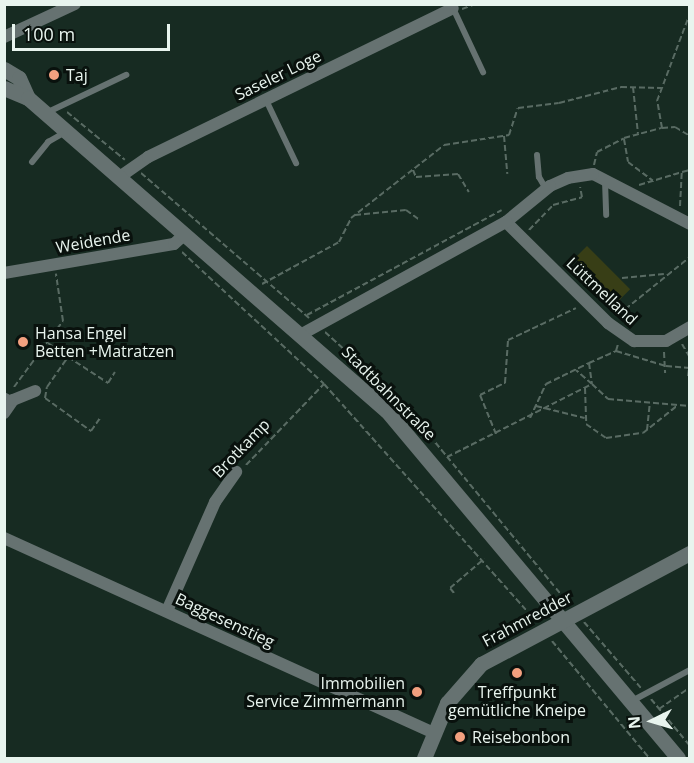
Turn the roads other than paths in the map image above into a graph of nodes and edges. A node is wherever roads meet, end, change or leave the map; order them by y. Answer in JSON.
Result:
{"nodes":[{"id":1,"x":75,"y":4,"type":"edge"},
{"id":2,"x":453,"y":8,"type":"joint"},
{"id":3,"x":4,"y":37,"type":"edge"},
{"id":4,"x":4,"y":69,"type":"edge"},
{"id":5,"x":483,"y":72,"type":"dead end"},
{"id":6,"x":126,"y":75,"type":"dead end"},
{"id":7,"x":4,"y":88,"type":"edge"},
{"id":8,"x":28,"y":98,"type":"junction"},
{"id":9,"x":266,"y":100,"type":"junction"},
{"id":10,"x":46,"y":113,"type":"junction"},
{"id":11,"x":67,"y":131,"type":"junction"},
{"id":12,"x":537,"y":154,"type":"dead end"},
{"id":13,"x":32,"y":162,"type":"dead end"},
{"id":14,"x":296,"y":163,"type":"dead end"},
{"id":15,"x":121,"y":176,"type":"junction"},
{"id":16,"x":606,"y":178,"type":"junction"},
{"id":17,"x":546,"y":189,"type":"junction"},
{"id":18,"x":606,"y":214,"type":"dead end"},
{"id":19,"x":506,"y":222,"type":"junction"},
{"id":20,"x":690,"y":224,"type":"edge"},
{"id":21,"x":179,"y":240,"type":"junction"},
{"id":22,"x":4,"y":273,"type":"edge"},
{"id":23,"x":690,"y":327,"type":"edge"},
{"id":24,"x":302,"y":334,"type":"junction"},
{"id":25,"x":40,"y":394,"type":"road end"},
{"id":26,"x":8,"y":397,"type":"edge"},
{"id":27,"x":4,"y":414,"type":"edge"},
{"id":28,"x":236,"y":472,"type":"road end"},
{"id":29,"x":4,"y":538,"type":"edge"},
{"id":30,"x":690,"y":553,"type":"edge"},
{"id":31,"x":167,"y":611,"type":"junction"},
{"id":32,"x":561,"y":620,"type":"junction"},
{"id":33,"x":690,"y":670,"type":"edge"},
{"id":34,"x":630,"y":702,"type":"junction"},
{"id":35,"x":432,"y":732,"type":"junction"},
{"id":36,"x":424,"y":759,"type":"edge"},
{"id":37,"x":678,"y":759,"type":"edge"}],
"edges":[{"from":1,"to":3,"type":"street"},
{"from":2,"to":5,"type":"lane"},
{"from":2,"to":9,"type":"street","name":"Saseler Loge"},
{"from":4,"to":8,"type":"street","name":"Stadtbahnstraße"},
{"from":6,"to":10,"type":"lane"},
{"from":7,"to":8,"type":"street","name":"Stadtbahnstraße"},
{"from":8,"to":10,"type":"street","name":"Stadtbahnstraße"},
{"from":9,"to":14,"type":"lane"},
{"from":9,"to":15,"type":"street","name":"Saseler Loge"},
{"from":10,"to":11,"type":"street","name":"Stadtbahnstraße"},
{"from":11,"to":13,"type":"lane"},
{"from":11,"to":15,"type":"street","name":"Stadtbahnstraße"},
{"from":12,"to":17,"type":"lane"},
{"from":15,"to":21,"type":"street","name":"Stadtbahnstraße"},
{"from":16,"to":17,"type":"street"},
{"from":16,"to":18,"type":"lane"},
{"from":16,"to":20,"type":"street"},
{"from":17,"to":19,"type":"street"},
{"from":19,"to":23,"type":"street","name":"Lüttmelland"},
{"from":19,"to":24,"type":"street"},
{"from":21,"to":22,"type":"street","name":"Weidende"},
{"from":21,"to":24,"type":"street","name":"Stadtbahnstraße"},
{"from":24,"to":32,"type":"street","name":"Stadtbahnstraße"},
{"from":25,"to":26,"type":"street"},
{"from":26,"to":27,"type":"street"},
{"from":28,"to":31,"type":"street","name":"Brotkamp"},
{"from":29,"to":31,"type":"street","name":"Baggesenstieg"},
{"from":30,"to":32,"type":"street","name":"Frahmredder"},
{"from":31,"to":35,"type":"street","name":"Baggesenstieg"},
{"from":32,"to":34,"type":"street","name":"Stadtbahnstraße"},
{"from":32,"to":35,"type":"street","name":"Frahmredder"},
{"from":33,"to":34,"type":"lane"},
{"from":34,"to":37,"type":"street","name":"Stadtbahnstraße"},
{"from":35,"to":36,"type":"street","name":"Frahmredder"}]}
